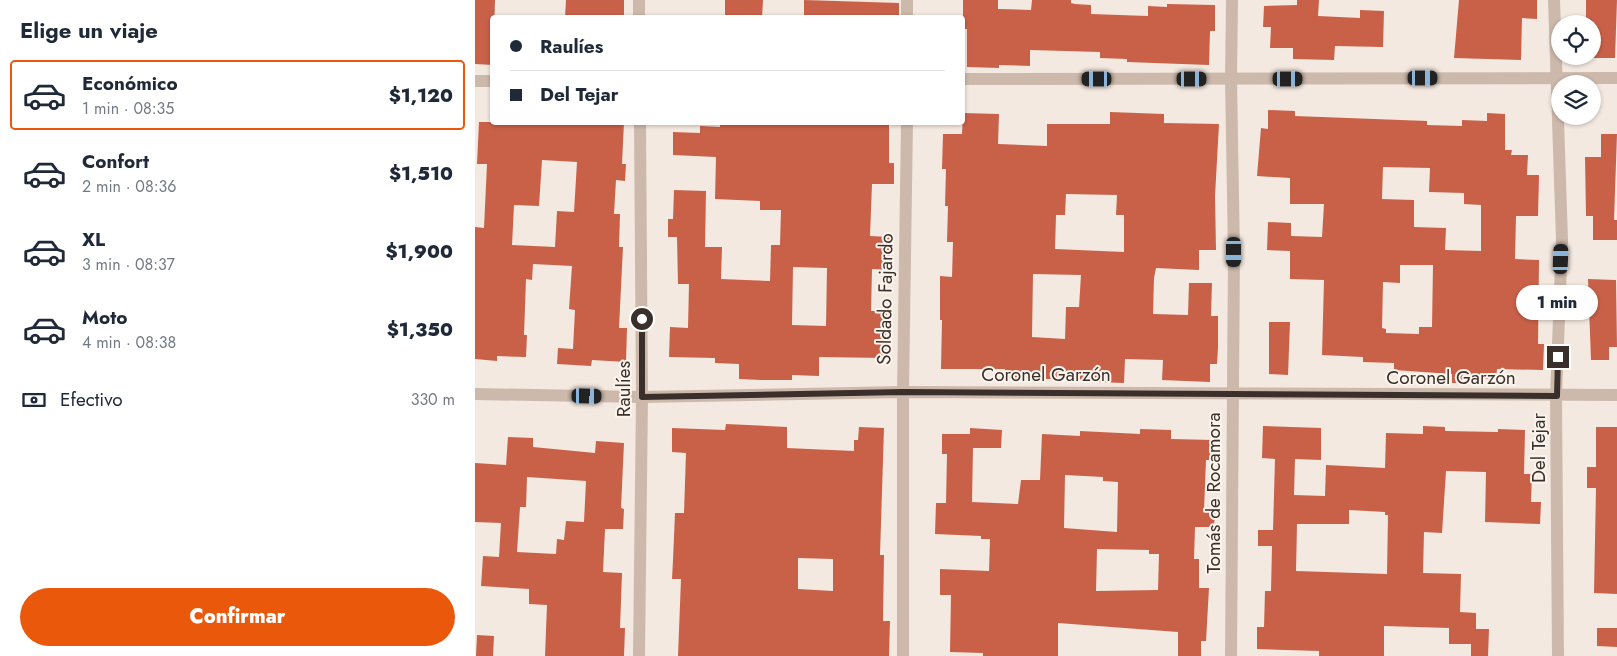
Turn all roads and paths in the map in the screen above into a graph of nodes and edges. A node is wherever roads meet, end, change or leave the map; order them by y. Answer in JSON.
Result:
{"nodes":[{"id":1,"x":639,"y":0,"type":"edge"},
{"id":2,"x":907,"y":0,"type":"edge"},
{"id":3,"x":1232,"y":0,"type":"edge"},
{"id":4,"x":1554,"y":0,"type":"edge"},
{"id":5,"x":639,"y":15,"type":"edge"},
{"id":6,"x":907,"y":15,"type":"edge"},
{"id":7,"x":1557,"y":75,"type":"edge"},
{"id":8,"x":1551,"y":78,"type":"edge"},
{"id":9,"x":1601,"y":78,"type":"edge"},
{"id":10,"x":1617,"y":78,"type":"edge"},
{"id":11,"x":1231,"y":79,"type":"junction"},
{"id":12,"x":965,"y":80,"type":"edge"},
{"id":13,"x":475,"y":81,"type":"edge"},
{"id":14,"x":490,"y":81,"type":"edge"},
{"id":15,"x":640,"y":125,"type":"edge"},
{"id":16,"x":907,"y":125,"type":"edge"},
{"id":17,"x":1558,"y":125,"type":"edge"},
{"id":18,"x":903,"y":392,"type":"junction"},
{"id":19,"x":475,"y":394,"type":"edge"},
{"id":20,"x":1232,"y":394,"type":"junction"},
{"id":21,"x":1617,"y":395,"type":"edge"},
{"id":22,"x":1557,"y":396,"type":"junction"},
{"id":23,"x":642,"y":397,"type":"junction"},
{"id":24,"x":639,"y":656,"type":"edge"},
{"id":25,"x":903,"y":656,"type":"edge"},
{"id":26,"x":1231,"y":656,"type":"edge"},
{"id":27,"x":1558,"y":656,"type":"edge"}],
"edges":[{"from":1,"to":5,"type":"street"},
{"from":2,"to":6,"type":"street"},
{"from":3,"to":11,"type":"street","name":"Tomás de Rocamora"},
{"from":4,"to":7,"type":"street","name":"Del Tejar"},
{"from":8,"to":11,"type":"street"},
{"from":9,"to":10,"type":"street"},
{"from":11,"to":12,"type":"street"},
{"from":11,"to":20,"type":"street","name":"Tomás de Rocamora"},
{"from":13,"to":14,"type":"street"},
{"from":15,"to":23,"type":"street","name":"Raulíes"},
{"from":16,"to":18,"type":"street","name":"Soldado Fajardo"},
{"from":17,"to":22,"type":"street","name":"Del Tejar"},
{"from":18,"to":20,"type":"street","name":"Coronel Garzón"},
{"from":18,"to":23,"type":"street","name":"Coronel Garzón"},
{"from":18,"to":25,"type":"street","name":"Soldado Fajardo"},
{"from":19,"to":23,"type":"street","name":"Coronel Garzón"},
{"from":20,"to":22,"type":"street","name":"Coronel Garzón"},
{"from":20,"to":26,"type":"street","name":"Tomás de Rocamora"},
{"from":21,"to":22,"type":"street","name":"Coronel Garzón"},
{"from":22,"to":27,"type":"street","name":"Del Tejar"},
{"from":23,"to":24,"type":"street","name":"Raulíes"}]}
